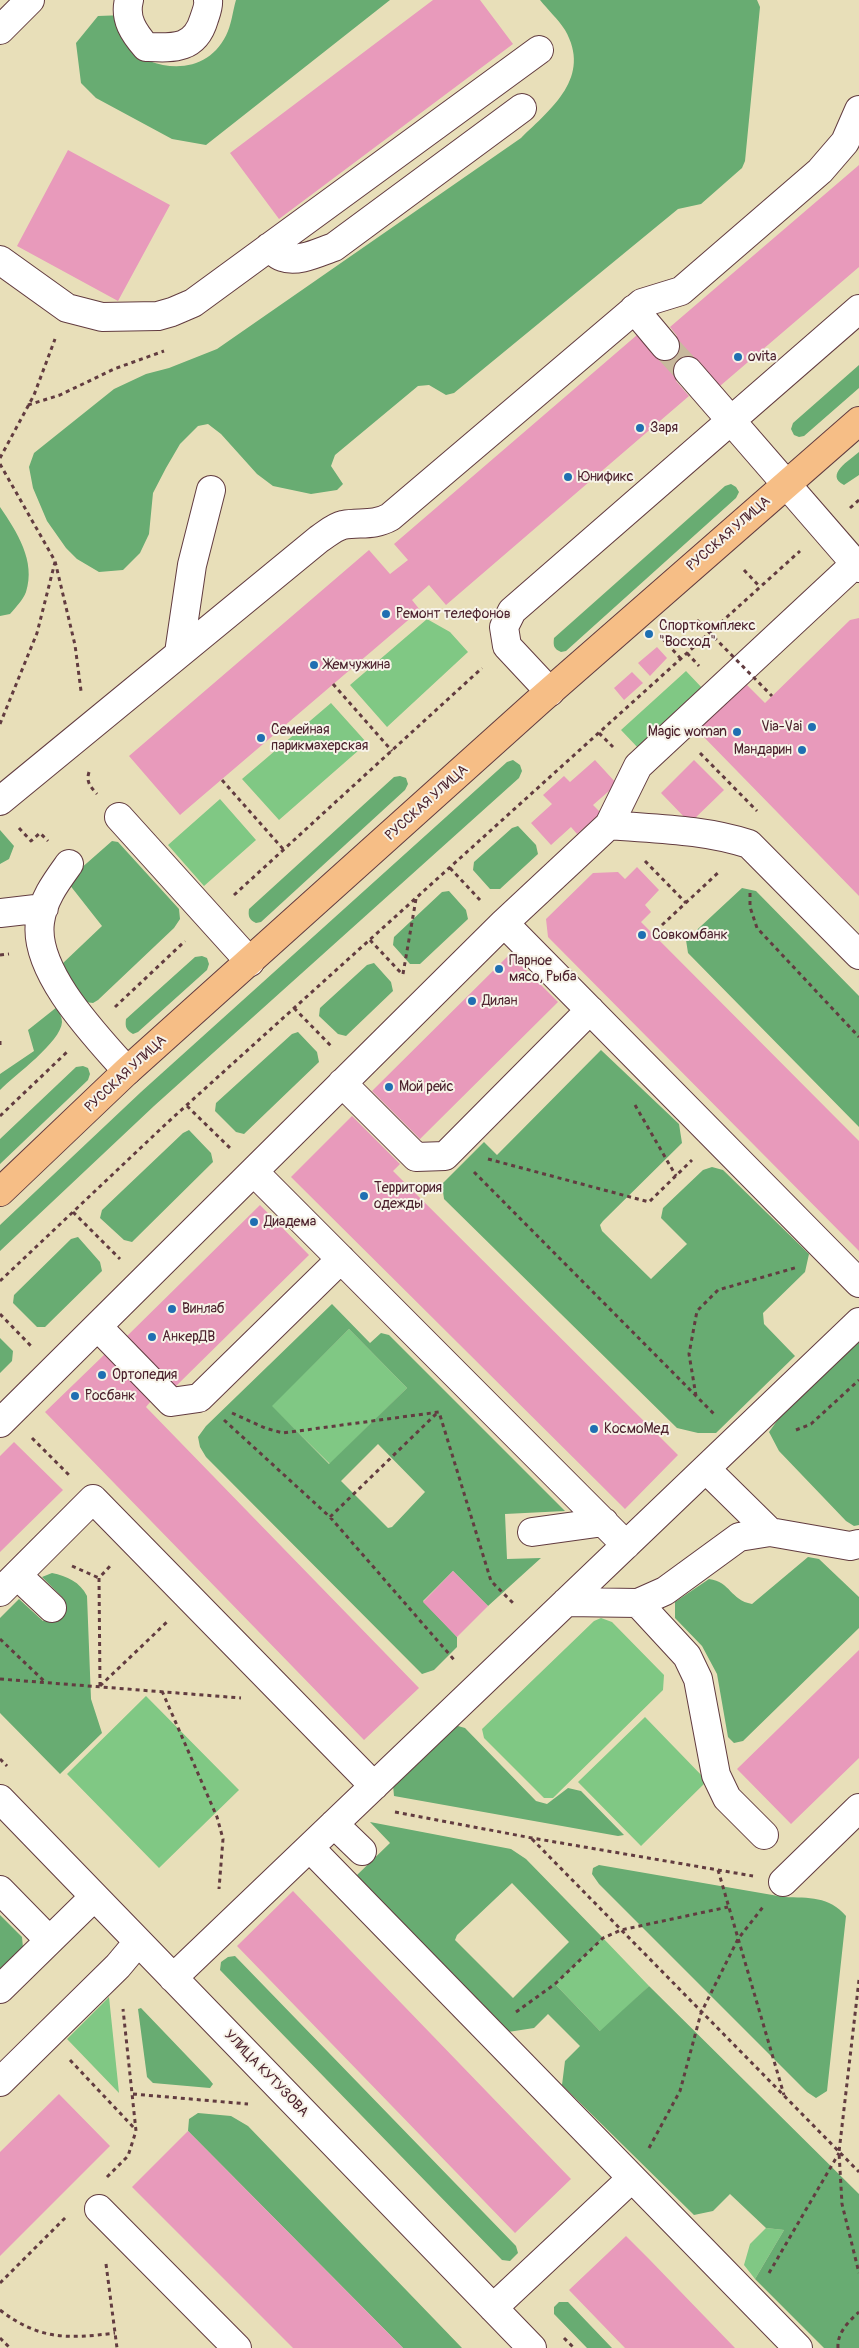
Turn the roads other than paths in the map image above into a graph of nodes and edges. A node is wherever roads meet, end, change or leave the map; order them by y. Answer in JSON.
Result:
{"nodes":[{"id":1,"x":30,"y":0,"type":"edge"},
{"id":2,"x":128,"y":0,"type":"edge"},
{"id":3,"x":208,"y":0,"type":"edge"},
{"id":4,"x":0,"y":30,"type":"edge"},
{"id":5,"x":539,"y":50,"type":"dead end"},
{"id":6,"x":522,"y":108,"type":"dead end"},
{"id":7,"x":859,"y":110,"type":"edge"},
{"id":8,"x":269,"y":247,"type":"junction"},
{"id":9,"x":0,"y":260,"type":"edge"},
{"id":10,"x":634,"y":309,"type":"junction"},
{"id":11,"x":859,"y":309,"type":"edge"},
{"id":12,"x":665,"y":346,"type":"tunnel mouth"},
{"id":13,"x":688,"y":372,"type":"tunnel mouth"},
{"id":14,"x":731,"y":421,"type":"junction"},
{"id":15,"x":859,"y":421,"type":"edge"},
{"id":16,"x":786,"y":484,"type":"junction"},
{"id":17,"x":211,"y":490,"type":"dead end"},
{"id":18,"x":857,"y":566,"type":"edge"},
{"id":19,"x":179,"y":653,"type":"junction"},
{"id":20,"x":550,"y":692,"type":"junction"},
{"id":21,"x":0,"y":801,"type":"edge"},
{"id":22,"x":119,"y":817,"type":"dead end"},
{"id":23,"x":609,"y":826,"type":"junction"},
{"id":24,"x":69,"y":864,"type":"road end"},
{"id":25,"x":44,"y":908,"type":"junction"},
{"id":26,"x":0,"y":913,"type":"edge"},
{"id":27,"x":504,"y":923,"type":"junction"},
{"id":28,"x":859,"y":955,"type":"edge"},
{"id":29,"x":250,"y":962,"type":"junction"},
{"id":30,"x":590,"y":1010,"type":"junction"},
{"id":31,"x":127,"y":1071,"type":"junction"},
{"id":32,"x":342,"y":1083,"type":"junction"},
{"id":33,"x":254,"y":1172,"type":"junction"},
{"id":34,"x":0,"y":1192,"type":"edge"},
{"id":35,"x":341,"y":1258,"type":"junction"},
{"id":36,"x":859,"y":1283,"type":"edge"},
{"id":37,"x":859,"y":1322,"type":"edge"},
{"id":38,"x":98,"y":1327,"type":"junction"},
{"id":39,"x":5,"y":1418,"type":"edge"},
{"id":40,"x":706,"y":1469,"type":"junction"},
{"id":41,"x":604,"y":1522,"type":"junction"},
{"id":42,"x":532,"y":1532,"type":"dead end"},
{"id":43,"x":770,"y":1532,"type":"junction"},
{"id":44,"x":859,"y":1544,"type":"edge"},
{"id":45,"x":626,"y":1545,"type":"junction"},
{"id":46,"x":8,"y":1583,"type":"edge"},
{"id":47,"x":566,"y":1602,"type":"junction"},
{"id":48,"x":638,"y":1603,"type":"junction"},
{"id":49,"x":52,"y":1608,"type":"dead end"},
{"id":50,"x":364,"y":1795,"type":"junction"},
{"id":51,"x":0,"y":1799,"type":"edge"},
{"id":52,"x":859,"y":1808,"type":"edge"},
{"id":53,"x":334,"y":1824,"type":"junction"},
{"id":54,"x":764,"y":1835,"type":"dead end"},
{"id":55,"x":310,"y":1848,"type":"junction"},
{"id":56,"x":362,"y":1851,"type":"dead end"},
{"id":57,"x":783,"y":1882,"type":"road end"},
{"id":58,"x":0,"y":1890,"type":"edge"},
{"id":59,"x":94,"y":1897,"type":"junction"},
{"id":60,"x":49,"y":1940,"type":"junction"},
{"id":61,"x":138,"y":1942,"type":"junction"},
{"id":62,"x":173,"y":1978,"type":"junction"},
{"id":63,"x":0,"y":1989,"type":"edge"},
{"id":64,"x":0,"y":2082,"type":"edge"},
{"id":65,"x":632,"y":2178,"type":"junction"},
{"id":66,"x":91,"y":2200,"type":"road end"},
{"id":67,"x":493,"y":2308,"type":"junction"},
{"id":68,"x":237,"y":2348,"type":"edge"},
{"id":69,"x":532,"y":2348,"type":"edge"},
{"id":70,"x":798,"y":2348,"type":"edge"}],
"edges":[{"from":1,"to":4,"type":"street"},
{"from":2,"to":3,"type":"street"},
{"from":5,"to":8,"type":"street"},
{"from":6,"to":8,"type":"street"},
{"from":7,"to":10,"type":"street"},
{"from":8,"to":9,"type":"street"},
{"from":10,"to":12,"type":"street"},
{"from":10,"to":19,"type":"street"},
{"from":11,"to":14,"type":"street"},
{"from":13,"to":14,"type":"street"},
{"from":14,"to":16,"type":"street"},
{"from":14,"to":20,"type":"street"},
{"from":15,"to":16,"type":"main road","name":"РУССКАЯ УЛИЦА"},
{"from":16,"to":18,"type":"street"},
{"from":16,"to":20,"type":"main road","name":"РУССКАЯ УЛИЦА"},
{"from":17,"to":19,"type":"street"},
{"from":18,"to":23,"type":"street"},
{"from":19,"to":21,"type":"street"},
{"from":20,"to":29,"type":"main road","name":"РУССКАЯ УЛИЦА"},
{"from":22,"to":29,"type":"street"},
{"from":23,"to":27,"type":"street"},
{"from":23,"to":28,"type":"street"},
{"from":24,"to":25,"type":"street"},
{"from":25,"to":26,"type":"street"},
{"from":25,"to":31,"type":"street"},
{"from":27,"to":30,"type":"street"},
{"from":27,"to":32,"type":"street"},
{"from":29,"to":31,"type":"main road","name":"РУССКАЯ УЛИЦА"},
{"from":30,"to":32,"type":"street"},
{"from":30,"to":36,"type":"street"},
{"from":31,"to":34,"type":"main road","name":"РУССКАЯ УЛИЦА"},
{"from":32,"to":33,"type":"street"},
{"from":33,"to":35,"type":"street"},
{"from":33,"to":38,"type":"street"},
{"from":35,"to":38,"type":"street"},
{"from":35,"to":41,"type":"street"},
{"from":37,"to":40,"type":"street"},
{"from":38,"to":39,"type":"street"},
{"from":40,"to":43,"type":"street"},
{"from":40,"to":45,"type":"street"},
{"from":41,"to":42,"type":"street"},
{"from":41,"to":45,"type":"street"},
{"from":43,"to":44,"type":"street"},
{"from":43,"to":48,"type":"street"},
{"from":45,"to":47,"type":"street"},
{"from":46,"to":49,"type":"street"},
{"from":46,"to":50,"type":"street"},
{"from":47,"to":48,"type":"street"},
{"from":47,"to":50,"type":"street"},
{"from":48,"to":54,"type":"street"},
{"from":50,"to":53,"type":"street"},
{"from":51,"to":59,"type":"street","name":"УЛИЦА КУТУЗОВА"},
{"from":52,"to":57,"type":"street"},
{"from":53,"to":55,"type":"street"},
{"from":53,"to":56,"type":"street"},
{"from":55,"to":62,"type":"street"},
{"from":55,"to":65,"type":"street"},
{"from":58,"to":60,"type":"street"},
{"from":59,"to":60,"type":"street"},
{"from":59,"to":61,"type":"street","name":"УЛИЦА КУТУЗОВА"},
{"from":60,"to":63,"type":"street"},
{"from":61,"to":62,"type":"street","name":"УЛИЦА КУТУЗОВА"},
{"from":61,"to":64,"type":"street"},
{"from":62,"to":67,"type":"street","name":"УЛИЦА КУТУЗОВА"},
{"from":65,"to":67,"type":"street"},
{"from":65,"to":70,"type":"street"},
{"from":66,"to":68,"type":"street"},
{"from":67,"to":69,"type":"street","name":"УЛИЦА КУТУЗОВА"}]}
